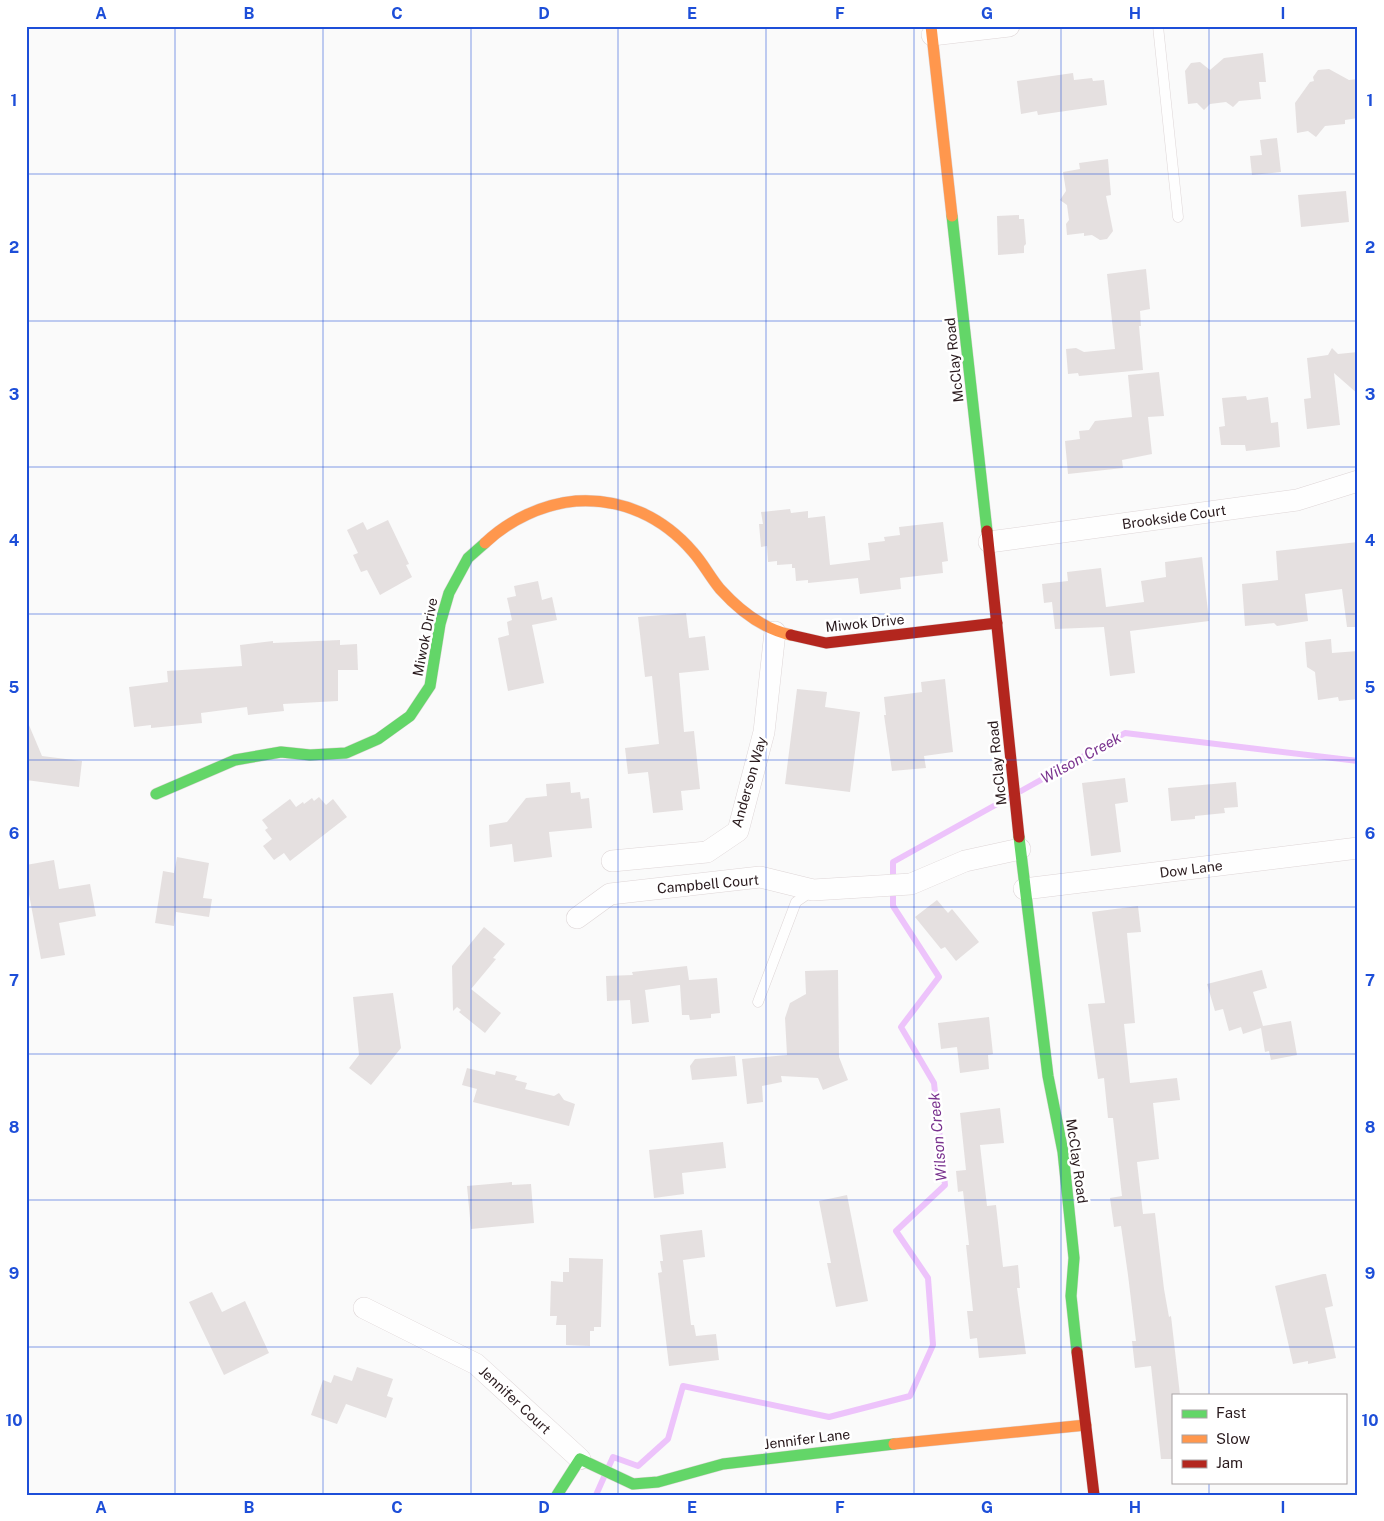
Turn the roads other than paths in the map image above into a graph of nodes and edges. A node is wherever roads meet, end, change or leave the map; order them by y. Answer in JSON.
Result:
{"nodes":[{"id":1,"x":1009,"y":26,"type":"edge"},
{"id":2,"x":1158,"y":26,"type":"edge"},
{"id":3,"x":932,"y":30,"type":"edge"},
{"id":4,"x":1178,"y":217,"type":"dead end"},
{"id":5,"x":1358,"y":481,"type":"edge"},
{"id":6,"x":989,"y":542,"type":"junction"},
{"id":7,"x":997,"y":623,"type":"junction"},
{"id":8,"x":775,"y":632,"type":"junction"},
{"id":9,"x":156,"y":794,"type":"dead end"},
{"id":10,"x":1358,"y":848,"type":"edge"},
{"id":11,"x":1020,"y":849,"type":"junction"},
{"id":12,"x":612,"y":861,"type":"dead end"},
{"id":13,"x":1024,"y":889,"type":"junction"},
{"id":14,"x":813,"y":890,"type":"junction"},
{"id":15,"x":577,"y":918,"type":"dead end"},
{"id":16,"x":758,"y":1002,"type":"dead end"},
{"id":17,"x":364,"y":1308,"type":"dead end"},
{"id":18,"x":1086,"y":1425,"type":"junction"},
{"id":19,"x":586,"y":1462,"type":"junction"},
{"id":20,"x":557,"y":1495,"type":"edge"},
{"id":21,"x":1094,"y":1495,"type":"edge"}],
"edges":[{"from":1,"to":3,"type":"street"},
{"from":2,"to":4,"type":"lane"},
{"from":3,"to":6,"type":"street","name":"McClay Road"},
{"from":5,"to":6,"type":"street","name":"Brookside Court"},
{"from":6,"to":7,"type":"street","name":"McClay Road"},
{"from":7,"to":8,"type":"street","name":"Miwok Drive"},
{"from":7,"to":11,"type":"street","name":"McClay Road"},
{"from":8,"to":9,"type":"street","name":"Miwok Drive"},
{"from":8,"to":12,"type":"street","name":"Anderson Way"},
{"from":10,"to":13,"type":"street","name":"Dow Lane"},
{"from":11,"to":13,"type":"street","name":"McClay Road"},
{"from":11,"to":14,"type":"street","name":"Campbell Court"},
{"from":13,"to":18,"type":"street","name":"McClay Road"},
{"from":14,"to":15,"type":"street","name":"Campbell Court"},
{"from":14,"to":16,"type":"lane"},
{"from":17,"to":19,"type":"street","name":"Jennifer Court"},
{"from":18,"to":19,"type":"street","name":"Jennifer Lane"},
{"from":18,"to":21,"type":"street","name":"McClay Road"},
{"from":19,"to":20,"type":"street"}]}
